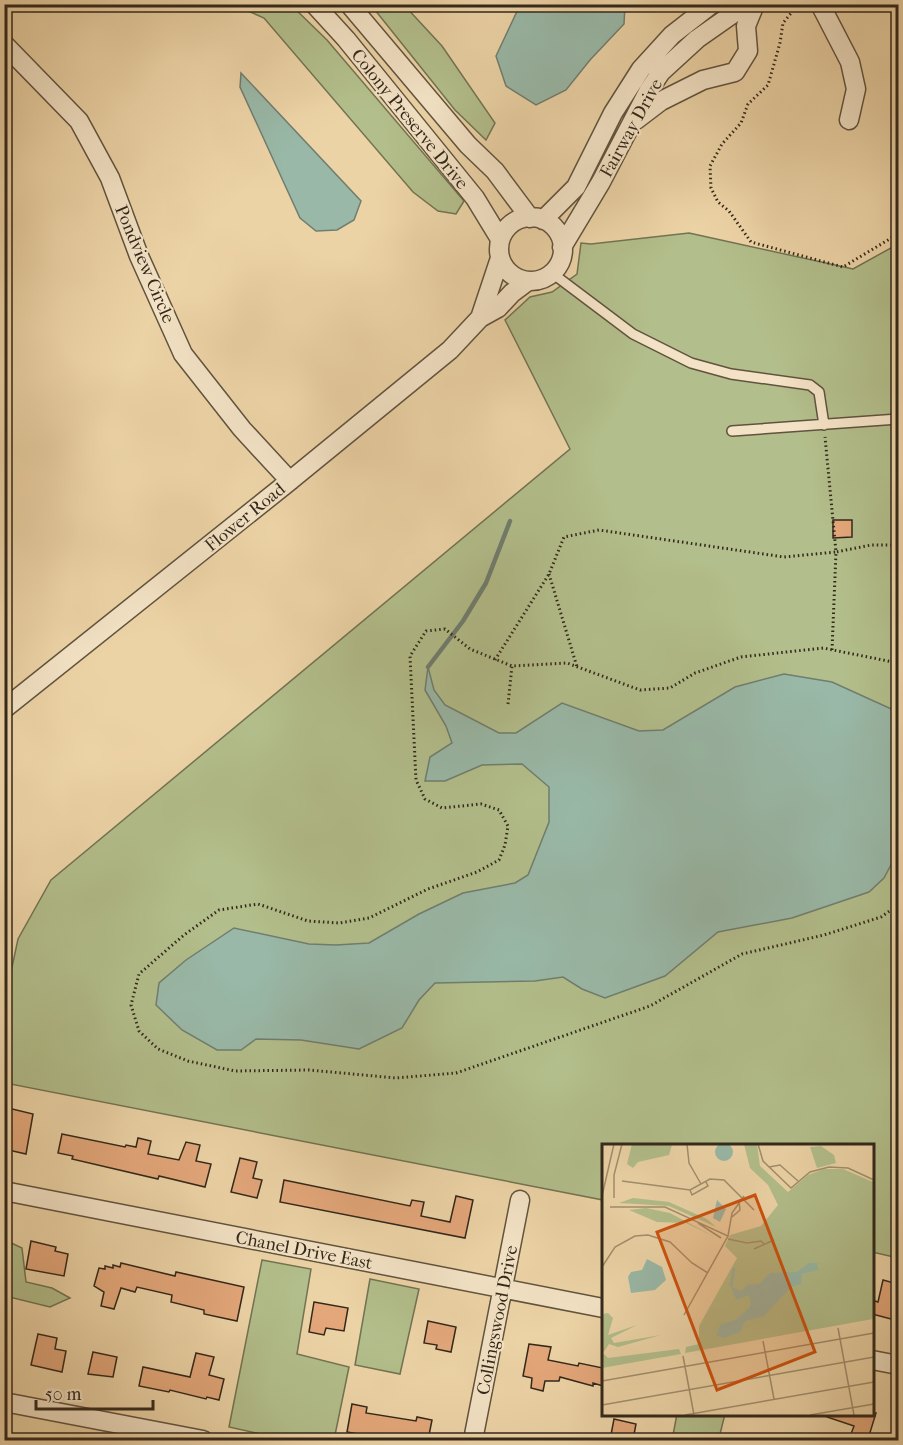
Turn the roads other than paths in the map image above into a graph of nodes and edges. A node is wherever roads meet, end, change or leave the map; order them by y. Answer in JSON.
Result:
{"nodes":[{"id":1,"x":314,"y":4,"type":"edge"},
{"id":2,"x":349,"y":4,"type":"edge"},
{"id":3,"x":712,"y":4,"type":"edge"},
{"id":4,"x":747,"y":4,"type":"edge"},
{"id":5,"x":755,"y":4,"type":"edge"},
{"id":6,"x":820,"y":4,"type":"edge"},
{"id":7,"x":724,"y":10,"type":"edge"},
{"id":8,"x":746,"y":26,"type":"junction"},
{"id":9,"x":4,"y":44,"type":"edge"},
{"id":10,"x":849,"y":120,"type":"dead end"},
{"id":11,"x":632,"y":123,"type":"junction"},
{"id":12,"x":536,"y":219,"type":"junction"},
{"id":13,"x":500,"y":239,"type":"junction"},
{"id":14,"x":562,"y":247,"type":"junction"},
{"id":15,"x":500,"y":258,"type":"junction"},
{"id":16,"x":552,"y":273,"type":"junction"},
{"id":17,"x":528,"y":281,"type":"junction"},
{"id":18,"x":480,"y":318,"type":"junction"},
{"id":19,"x":898,"y":419,"type":"edge"},
{"id":20,"x":824,"y":425,"type":"junction"},
{"id":21,"x":732,"y":431,"type":"dead end"},
{"id":22,"x":290,"y":481,"type":"junction"},
{"id":23,"x":4,"y":709,"type":"edge"},
{"id":24,"x":4,"y":1191,"type":"edge"},
{"id":25,"x":520,"y":1200,"type":"dead end"},
{"id":26,"x":503,"y":1288,"type":"junction"},
{"id":27,"x":602,"y":1308,"type":"edge"},
{"id":28,"x":873,"y":1360,"type":"edge"},
{"id":29,"x":898,"y":1365,"type":"edge"},
{"id":30,"x":4,"y":1402,"type":"edge"},
{"id":31,"x":203,"y":1440,"type":"edge"},
{"id":32,"x":473,"y":1440,"type":"edge"}],
"edges":[{"from":1,"to":13,"type":"street","name":"Colony Preserve Drive"},
{"from":2,"to":12,"type":"street","name":"Colony Preserve Drive"},
{"from":3,"to":12,"type":"street","name":"Fairway Drive"},
{"from":4,"to":7,"type":"street","name":"Fairway Drive"},
{"from":5,"to":8,"type":"street"},
{"from":6,"to":10,"type":"street"},
{"from":7,"to":8,"type":"street"},
{"from":7,"to":11,"type":"street","name":"Fairway Drive"},
{"from":8,"to":11,"type":"street"},
{"from":9,"to":22,"type":"street","name":"Pondview Circle"},
{"from":11,"to":14,"type":"street","name":"Fairway Drive"},
{"from":12,"to":13,"type":"street"},
{"from":12,"to":14,"type":"street"},
{"from":13,"to":15,"type":"street"},
{"from":14,"to":16,"type":"street"},
{"from":15,"to":17,"type":"street"},
{"from":15,"to":18,"type":"street","name":"Flower Road"},
{"from":16,"to":17,"type":"street"},
{"from":16,"to":20,"type":"lane"},
{"from":17,"to":18,"type":"street","name":"Flower Road"},
{"from":18,"to":22,"type":"street","name":"Flower Road"},
{"from":19,"to":20,"type":"lane"},
{"from":20,"to":21,"type":"lane"},
{"from":22,"to":23,"type":"street","name":"Flower Road"},
{"from":24,"to":26,"type":"street","name":"Chanel Drive East"},
{"from":25,"to":26,"type":"street","name":"Collingswood Drive"},
{"from":26,"to":27,"type":"street","name":"Chanel Drive East"},
{"from":26,"to":32,"type":"street","name":"Collingswood Drive"},
{"from":28,"to":29,"type":"street"},
{"from":30,"to":31,"type":"street"}]}
